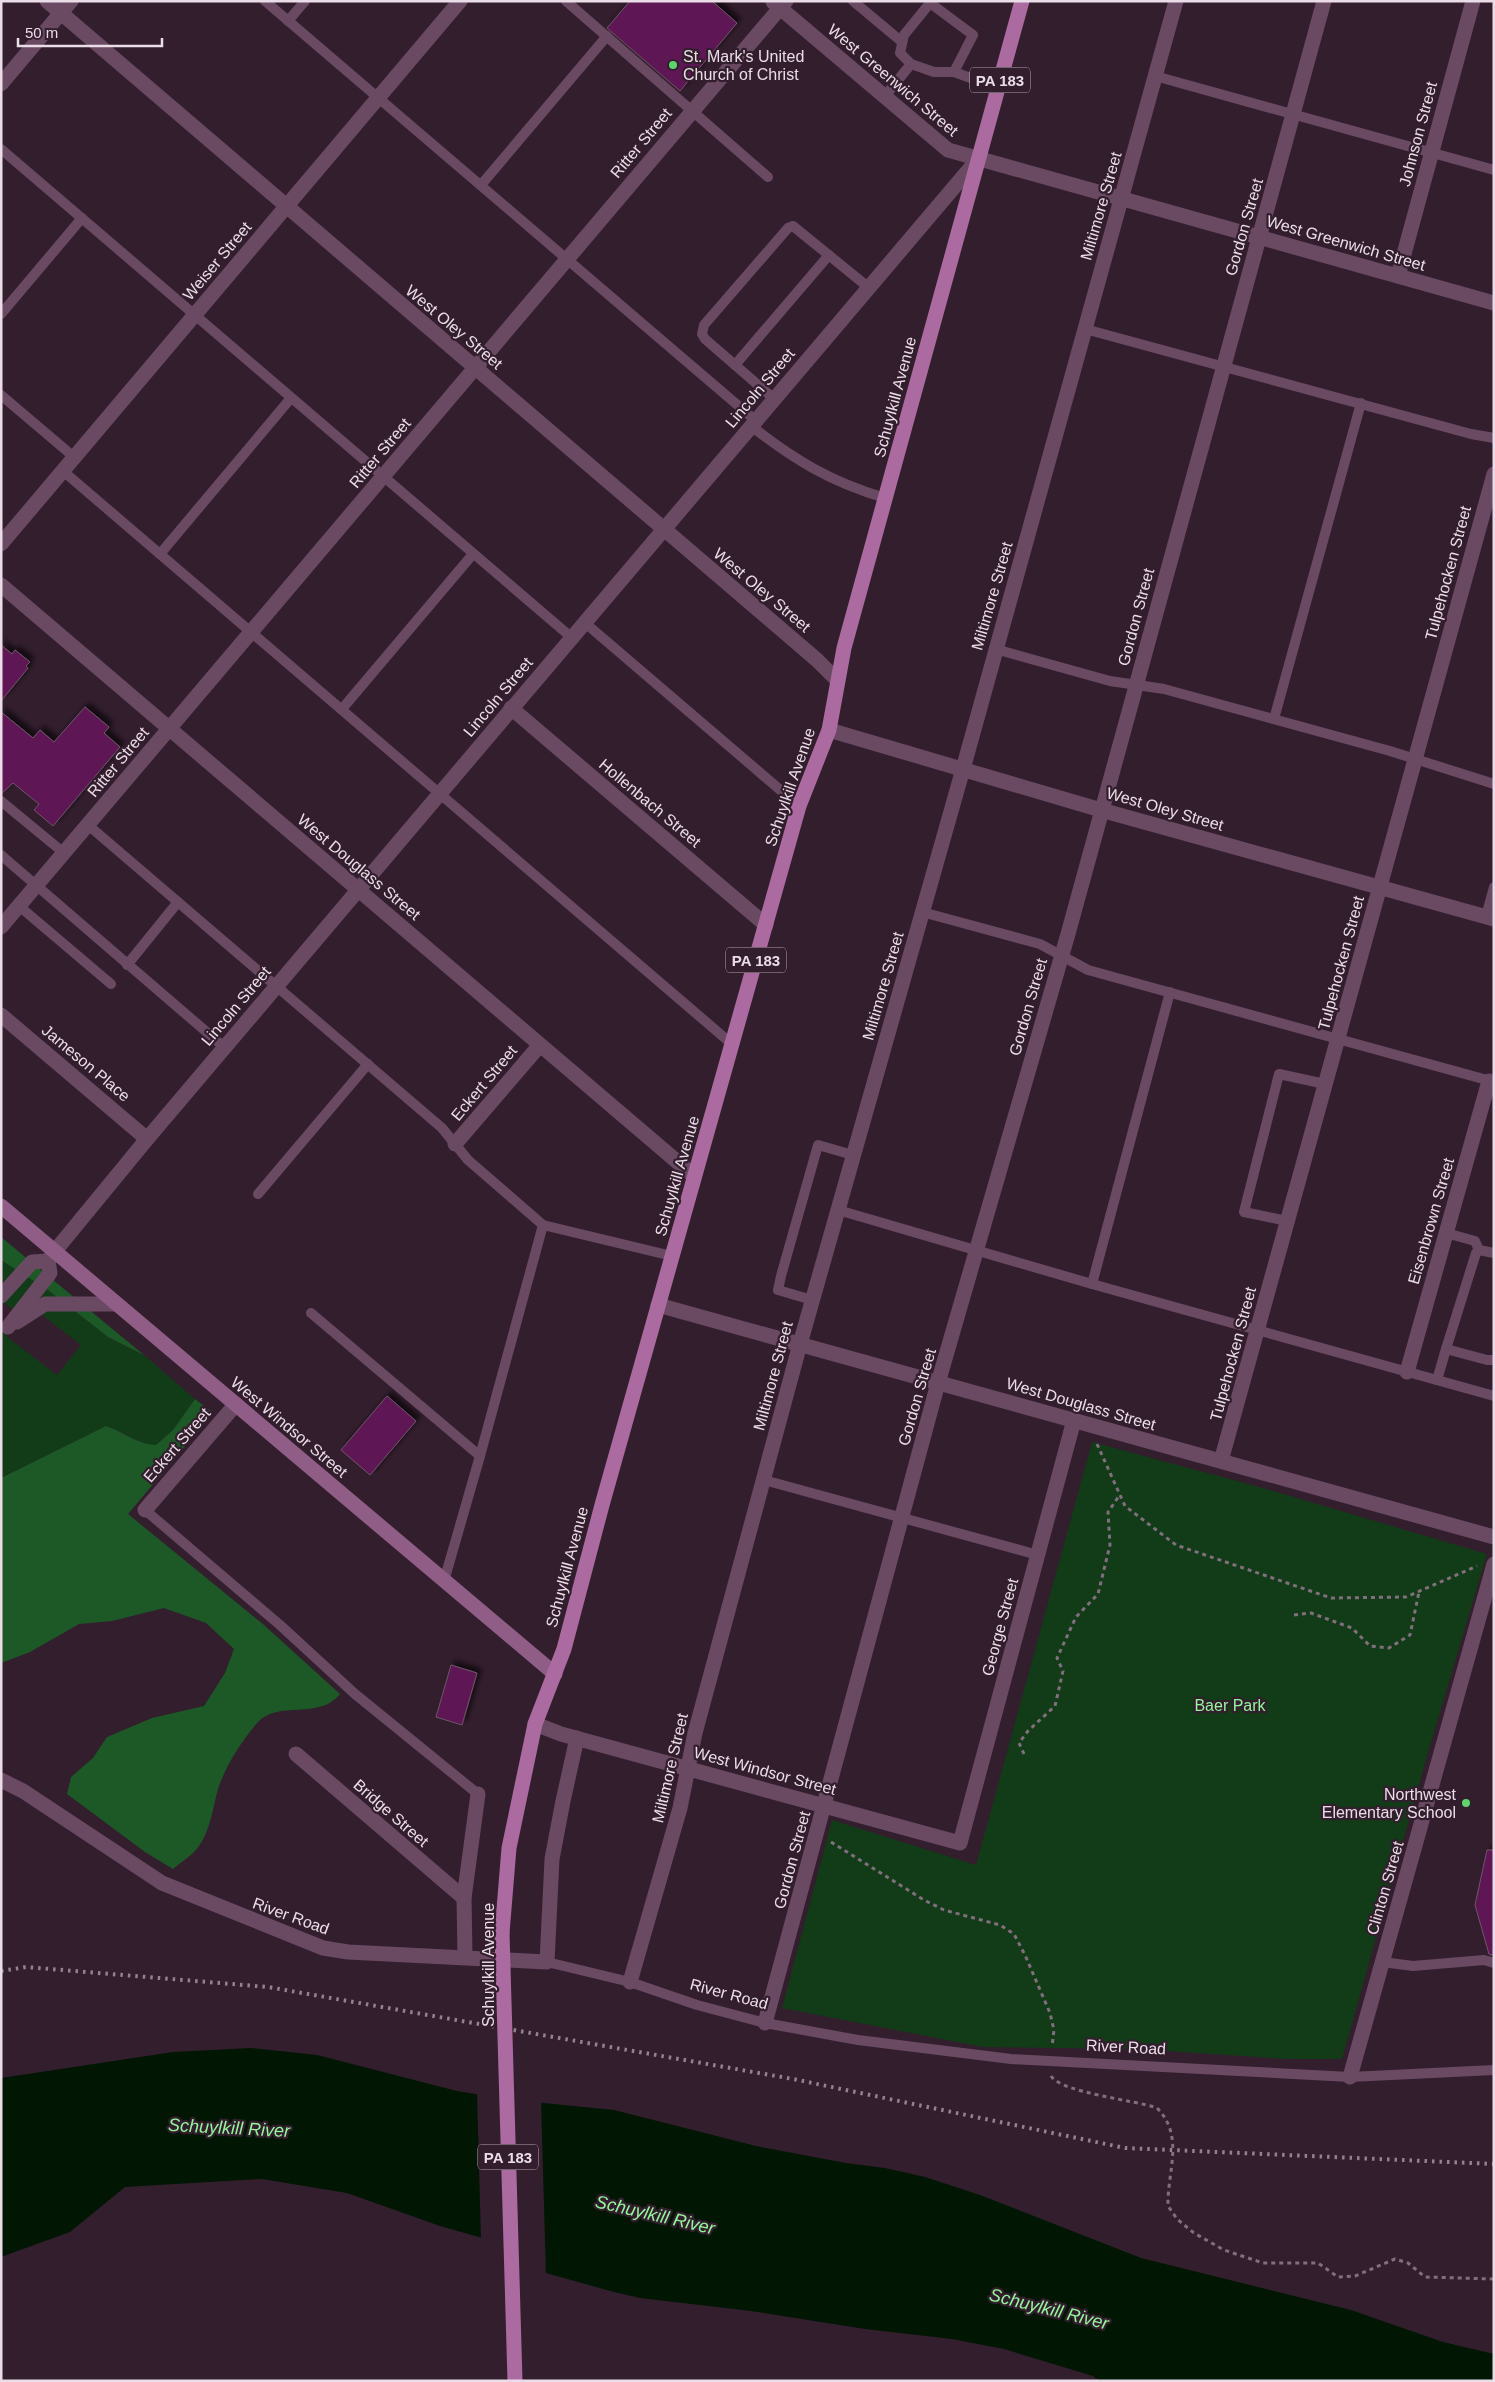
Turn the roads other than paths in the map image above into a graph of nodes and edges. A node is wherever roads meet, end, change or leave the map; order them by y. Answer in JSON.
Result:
{"nodes":[{"id":1,"x":47,"y":1,"type":"edge"},
{"id":2,"x":71,"y":1,"type":"edge"},
{"id":3,"x":266,"y":1,"type":"edge"},
{"id":4,"x":305,"y":1,"type":"edge"},
{"id":5,"x":460,"y":1,"type":"edge"},
{"id":6,"x":566,"y":1,"type":"edge"},
{"id":7,"x":854,"y":1,"type":"edge"},
{"id":8,"x":1022,"y":1,"type":"edge"},
{"id":9,"x":1176,"y":1,"type":"edge"},
{"id":10,"x":1324,"y":1,"type":"edge"},
{"id":11,"x":1473,"y":1,"type":"edge"},
{"id":12,"x":780,"y":3,"type":"edge"},
{"id":13,"x":61,"y":13,"type":"junction"},
{"id":14,"x":288,"y":21,"type":"junction"},
{"id":15,"x":607,"y":36,"type":"junction"},
{"id":16,"x":902,"y":42,"type":"junction"},
{"id":17,"x":911,"y":64,"type":"junction"},
{"id":18,"x":954,"y":72,"type":"junction"},
{"id":19,"x":1155,"y":76,"type":"junction"},
{"id":20,"x":1,"y":84,"type":"edge"},
{"id":21,"x":998,"y":88,"type":"junction"},
{"id":22,"x":885,"y":96,"type":"junction"},
{"id":23,"x":378,"y":97,"type":"junction"},
{"id":24,"x":692,"y":109,"type":"junction"},
{"id":25,"x":1293,"y":114,"type":"junction"},
{"id":26,"x":1,"y":150,"type":"edge"},
{"id":27,"x":1431,"y":152,"type":"junction"},
{"id":28,"x":978,"y":158,"type":"junction"},
{"id":29,"x":1494,"y":170,"type":"edge"},
{"id":30,"x":768,"y":177,"type":"dead end"},
{"id":31,"x":481,"y":185,"type":"junction"},
{"id":32,"x":1121,"y":199,"type":"junction"},
{"id":33,"x":286,"y":207,"type":"junction"},
{"id":34,"x":82,"y":218,"type":"junction"},
{"id":35,"x":1259,"y":237,"type":"junction"},
{"id":36,"x":829,"y":255,"type":"junction"},
{"id":37,"x":567,"y":259,"type":"junction"},
{"id":38,"x":1398,"y":276,"type":"junction"},
{"id":39,"x":868,"y":287,"type":"junction"},
{"id":40,"x":1494,"y":303,"type":"edge"},
{"id":41,"x":1,"y":314,"type":"edge"},
{"id":42,"x":195,"y":314,"type":"junction"},
{"id":43,"x":1085,"y":330,"type":"junction"},
{"id":44,"x":736,"y":365,"type":"junction"},
{"id":45,"x":1223,"y":366,"type":"junction"},
{"id":46,"x":475,"y":368,"type":"junction"},
{"id":47,"x":1,"y":395,"type":"edge"},
{"id":48,"x":291,"y":398,"type":"junction"},
{"id":49,"x":774,"y":398,"type":"junction"},
{"id":50,"x":1361,"y":403,"type":"junction"},
{"id":51,"x":753,"y":422,"type":"junction"},
{"id":52,"x":1494,"y":438,"type":"edge"},
{"id":53,"x":74,"y":457,"type":"junction"},
{"id":54,"x":63,"y":471,"type":"junction"},
{"id":55,"x":1494,"y":474,"type":"edge"},
{"id":56,"x":382,"y":477,"type":"junction"},
{"id":57,"x":885,"y":498,"type":"junction"},
{"id":58,"x":663,"y":529,"type":"junction"},
{"id":59,"x":1,"y":544,"type":"edge"},
{"id":60,"x":160,"y":554,"type":"junction"},
{"id":61,"x":473,"y":554,"type":"junction"},
{"id":62,"x":1,"y":584,"type":"edge"},
{"id":63,"x":584,"y":622,"type":"junction"},
{"id":64,"x":252,"y":631,"type":"junction"},
{"id":65,"x":571,"y":637,"type":"junction"},
{"id":66,"x":996,"y":650,"type":"junction"},
{"id":67,"x":838,"y":681,"type":"junction"},
{"id":68,"x":1136,"y":685,"type":"junction"},
{"id":69,"x":511,"y":708,"type":"junction"},
{"id":70,"x":342,"y":709,"type":"junction"},
{"id":71,"x":1274,"y":719,"type":"junction"},
{"id":72,"x":170,"y":728,"type":"junction"},
{"id":73,"x":829,"y":730,"type":"junction"},
{"id":74,"x":1415,"y":759,"type":"junction"},
{"id":75,"x":963,"y":769,"type":"junction"},
{"id":76,"x":1494,"y":784,"type":"edge"},
{"id":77,"x":440,"y":792,"type":"junction"},
{"id":78,"x":1,"y":801,"type":"edge"},
{"id":79,"x":799,"y":806,"type":"junction"},
{"id":80,"x":1101,"y":810,"type":"junction"},
{"id":81,"x":88,"y":825,"type":"junction"},
{"id":82,"x":64,"y":853,"type":"junction"},
{"id":83,"x":1,"y":855,"type":"edge"},
{"id":84,"x":36,"y":886,"type":"junction"},
{"id":85,"x":1380,"y":887,"type":"junction"},
{"id":86,"x":1494,"y":887,"type":"edge"},
{"id":87,"x":358,"y":889,"type":"junction"},
{"id":88,"x":178,"y":902,"type":"junction"},
{"id":89,"x":19,"y":906,"type":"junction"},
{"id":90,"x":922,"y":912,"type":"junction"},
{"id":91,"x":1490,"y":918,"type":"edge"},
{"id":92,"x":766,"y":925,"type":"junction"},
{"id":93,"x":1,"y":927,"type":"edge"},
{"id":94,"x":1060,"y":955,"type":"junction"},
{"id":95,"x":127,"y":964,"type":"junction"},
{"id":96,"x":111,"y":984,"type":"dead end"},
{"id":97,"x":276,"y":986,"type":"junction"},
{"id":98,"x":1170,"y":992,"type":"junction"},
{"id":99,"x":1,"y":1015,"type":"edge"},
{"id":100,"x":1338,"y":1038,"type":"junction"},
{"id":101,"x":540,"y":1045,"type":"junction"},
{"id":102,"x":733,"y":1046,"type":"junction"},
{"id":103,"x":224,"y":1047,"type":"junction"},
{"id":104,"x":368,"y":1064,"type":"junction"},
{"id":105,"x":1492,"y":1081,"type":"edge"},
{"id":106,"x":1325,"y":1084,"type":"junction"},
{"id":107,"x":147,"y":1139,"type":"junction"},
{"id":108,"x":455,"y":1144,"type":"junction"},
{"id":109,"x":853,"y":1155,"type":"junction"},
{"id":110,"x":694,"y":1176,"type":"junction"},
{"id":111,"x":258,"y":1194,"type":"dead end"},
{"id":112,"x":1,"y":1206,"type":"edge"},
{"id":113,"x":838,"y":1210,"type":"junction"},
{"id":114,"x":1287,"y":1221,"type":"junction"},
{"id":115,"x":543,"y":1225,"type":"junction"},
{"id":116,"x":1446,"y":1234,"type":"junction"},
{"id":117,"x":1479,"y":1250,"type":"junction"},
{"id":118,"x":977,"y":1251,"type":"junction"},
{"id":119,"x":1494,"y":1253,"type":"edge"},
{"id":120,"x":52,"y":1256,"type":"junction"},
{"id":121,"x":672,"y":1256,"type":"junction"},
{"id":122,"x":1092,"y":1284,"type":"junction"},
{"id":123,"x":1,"y":1296,"type":"edge"},
{"id":124,"x":812,"y":1300,"type":"junction"},
{"id":125,"x":117,"y":1304,"type":"junction"},
{"id":126,"x":658,"y":1305,"type":"junction"},
{"id":127,"x":311,"y":1313,"type":"dead end"},
{"id":128,"x":5,"y":1330,"type":"edge"},
{"id":129,"x":1257,"y":1330,"type":"junction"},
{"id":130,"x":800,"y":1344,"type":"junction"},
{"id":131,"x":1446,"y":1349,"type":"junction"},
{"id":132,"x":1494,"y":1360,"type":"edge"},
{"id":133,"x":1407,"y":1372,"type":"junction"},
{"id":134,"x":1437,"y":1380,"type":"junction"},
{"id":135,"x":938,"y":1383,"type":"junction"},
{"id":136,"x":1494,"y":1396,"type":"edge"},
{"id":137,"x":236,"y":1404,"type":"junction"},
{"id":138,"x":1082,"y":1422,"type":"junction"},
{"id":139,"x":480,"y":1456,"type":"junction"},
{"id":140,"x":1221,"y":1461,"type":"junction"},
{"id":141,"x":764,"y":1480,"type":"junction"},
{"id":142,"x":145,"y":1510,"type":"joint"},
{"id":143,"x":902,"y":1517,"type":"junction"},
{"id":144,"x":1494,"y":1538,"type":"edge"},
{"id":145,"x":1038,"y":1554,"type":"junction"},
{"id":146,"x":1490,"y":1563,"type":"edge"},
{"id":147,"x":444,"y":1581,"type":"junction"},
{"id":148,"x":555,"y":1674,"type":"junction"},
{"id":149,"x":535,"y":1724,"type":"junction"},
{"id":150,"x":578,"y":1738,"type":"junction"},
{"id":151,"x":296,"y":1754,"type":"dead end"},
{"id":152,"x":688,"y":1768,"type":"junction"},
{"id":153,"x":1,"y":1780,"type":"edge"},
{"id":154,"x":478,"y":1794,"type":"joint"},
{"id":155,"x":824,"y":1805,"type":"junction"},
{"id":156,"x":960,"y":1843,"type":"joint"},
{"id":157,"x":464,"y":1898,"type":"junction"},
{"id":158,"x":464,"y":1956,"type":"junction"},
{"id":159,"x":547,"y":1962,"type":"junction"},
{"id":160,"x":1382,"y":1962,"type":"junction"},
{"id":161,"x":1494,"y":1963,"type":"edge"},
{"id":162,"x":630,"y":1982,"type":"junction"},
{"id":163,"x":766,"y":2023,"type":"junction"},
{"id":164,"x":1494,"y":2070,"type":"edge"},
{"id":165,"x":1350,"y":2077,"type":"junction"},
{"id":166,"x":515,"y":2381,"type":"edge"}],
"edges":[{"from":1,"to":13,"type":"street","name":"West Oley Street"},
{"from":2,"to":13,"type":"street"},
{"from":3,"to":14,"type":"lane"},
{"from":4,"to":14,"type":"lane"},
{"from":5,"to":23,"type":"street","name":"Weiser Street"},
{"from":6,"to":15,"type":"lane"},
{"from":7,"to":16,"type":"lane"},
{"from":8,"to":21,"type":"main road","name":"Schuylkill Avenue","number":"PA 183"},
{"from":9,"to":19,"type":"street","name":"Miltimore Street"},
{"from":10,"to":25,"type":"street","name":"Gordon Street"},
{"from":11,"to":27,"type":"street","name":"Johnson Street"},
{"from":12,"to":22,"type":"street","name":"West Greenwich Street"},
{"from":12,"to":24,"type":"street","name":"Ritter Street"},
{"from":13,"to":20,"type":"street"},
{"from":13,"to":33,"type":"street","name":"West Oley Street"},
{"from":14,"to":23,"type":"lane"},
{"from":15,"to":24,"type":"lane"},
{"from":15,"to":31,"type":"lane"},
{"from":16,"to":17,"type":"lane"},
{"from":16,"to":18,"type":"lane"},
{"from":17,"to":18,"type":"lane"},
{"from":17,"to":22,"type":"lane"},
{"from":18,"to":21,"type":"lane"},
{"from":19,"to":25,"type":"lane"},
{"from":19,"to":32,"type":"street","name":"Miltimore Street"},
{"from":21,"to":28,"type":"main road","name":"Schuylkill Avenue","number":"PA 183"},
{"from":22,"to":28,"type":"street","name":"West Greenwich Street"},
{"from":23,"to":31,"type":"lane"},
{"from":23,"to":33,"type":"street","name":"Weiser Street"},
{"from":24,"to":30,"type":"lane"},
{"from":24,"to":37,"type":"street","name":"Ritter Street"},
{"from":25,"to":27,"type":"lane"},
{"from":25,"to":35,"type":"street","name":"Gordon Street"},
{"from":26,"to":34,"type":"lane"},
{"from":27,"to":29,"type":"lane"},
{"from":27,"to":38,"type":"street","name":"Johnson Street"},
{"from":28,"to":32,"type":"street","name":"West Greenwich Street"},
{"from":28,"to":39,"type":"street","name":"Lincoln Street"},
{"from":28,"to":57,"type":"main road","name":"Schuylkill Avenue","number":"PA 183"},
{"from":31,"to":37,"type":"lane"},
{"from":32,"to":35,"type":"street","name":"West Greenwich Street"},
{"from":32,"to":43,"type":"street","name":"Miltimore Street"},
{"from":33,"to":42,"type":"street","name":"Weiser Street"},
{"from":33,"to":46,"type":"street","name":"West Oley Street"},
{"from":34,"to":41,"type":"lane"},
{"from":34,"to":42,"type":"lane"},
{"from":35,"to":38,"type":"street","name":"West Greenwich Street"},
{"from":35,"to":45,"type":"street","name":"Gordon Street"},
{"from":36,"to":39,"type":"lane"},
{"from":36,"to":44,"type":"lane"},
{"from":36,"to":44,"type":"lane"},
{"from":37,"to":46,"type":"street","name":"Ritter Street"},
{"from":37,"to":51,"type":"lane"},
{"from":38,"to":40,"type":"street","name":"West Greenwich Street"},
{"from":39,"to":49,"type":"street","name":"Lincoln Street"},
{"from":42,"to":48,"type":"lane"},
{"from":42,"to":53,"type":"street","name":"Weiser Street"},
{"from":43,"to":45,"type":"lane"},
{"from":43,"to":66,"type":"street","name":"Miltimore Street"},
{"from":44,"to":49,"type":"lane"},
{"from":45,"to":50,"type":"lane"},
{"from":45,"to":68,"type":"street","name":"Gordon Street"},
{"from":46,"to":56,"type":"street","name":"Ritter Street"},
{"from":46,"to":58,"type":"street","name":"West Oley Street"},
{"from":47,"to":53,"type":"lane"},
{"from":48,"to":56,"type":"lane"},
{"from":48,"to":60,"type":"lane"},
{"from":49,"to":51,"type":"street","name":"Lincoln Street"},
{"from":50,"to":52,"type":"lane"},
{"from":50,"to":71,"type":"lane"},
{"from":51,"to":57,"type":"lane"},
{"from":51,"to":58,"type":"street","name":"Lincoln Street"},
{"from":53,"to":54,"type":"street","name":"Weiser Street"},
{"from":54,"to":59,"type":"street","name":"Weiser Street"},
{"from":54,"to":60,"type":"lane"},
{"from":55,"to":74,"type":"street","name":"Tulpehocken Street"},
{"from":56,"to":61,"type":"lane"},
{"from":56,"to":64,"type":"street","name":"Ritter Street"},
{"from":57,"to":67,"type":"main road","name":"Schuylkill Avenue","number":"PA 183"},
{"from":58,"to":63,"type":"street","name":"Lincoln Street"},
{"from":58,"to":67,"type":"street","name":"West Oley Street"},
{"from":60,"to":64,"type":"lane"},
{"from":61,"to":65,"type":"lane"},
{"from":61,"to":70,"type":"lane"},
{"from":62,"to":72,"type":"street","name":"West Douglass Street"},
{"from":63,"to":65,"type":"street","name":"Lincoln Street"},
{"from":63,"to":79,"type":"lane"},
{"from":64,"to":70,"type":"lane"},
{"from":64,"to":72,"type":"street","name":"Ritter Street"},
{"from":65,"to":69,"type":"street","name":"Lincoln Street"},
{"from":66,"to":68,"type":"lane"},
{"from":66,"to":75,"type":"street","name":"Miltimore Street"},
{"from":67,"to":73,"type":"main road","name":"Schuylkill Avenue","number":"PA 183"},
{"from":68,"to":71,"type":"lane"},
{"from":68,"to":80,"type":"street","name":"Gordon Street"},
{"from":69,"to":77,"type":"street","name":"Lincoln Street"},
{"from":69,"to":92,"type":"street","name":"Hollenbach Street"},
{"from":70,"to":77,"type":"lane"},
{"from":71,"to":74,"type":"lane"},
{"from":72,"to":81,"type":"street","name":"Ritter Street"},
{"from":72,"to":87,"type":"street","name":"West Douglass Street"},
{"from":73,"to":75,"type":"street","name":"West Oley Street"},
{"from":73,"to":79,"type":"main road","name":"Schuylkill Avenue","number":"PA 183"},
{"from":74,"to":76,"type":"lane"},
{"from":74,"to":85,"type":"street","name":"Tulpehocken Street"},
{"from":75,"to":80,"type":"street","name":"West Oley Street"},
{"from":75,"to":90,"type":"street","name":"Miltimore Street"},
{"from":77,"to":87,"type":"street","name":"Lincoln Street"},
{"from":77,"to":102,"type":"lane"},
{"from":78,"to":82,"type":"lane"},
{"from":79,"to":92,"type":"main road","name":"Schuylkill Avenue","number":"PA 183"},
{"from":80,"to":85,"type":"street","name":"West Oley Street"},
{"from":80,"to":94,"type":"street","name":"Gordon Street"},
{"from":81,"to":82,"type":"street","name":"Ritter Street"},
{"from":81,"to":88,"type":"lane"},
{"from":82,"to":84,"type":"street","name":"Ritter Street"},
{"from":83,"to":84,"type":"lane"},
{"from":84,"to":89,"type":"street","name":"Ritter Street"},
{"from":84,"to":95,"type":"lane"},
{"from":85,"to":91,"type":"street","name":"West Oley Street"},
{"from":85,"to":100,"type":"street","name":"Tulpehocken Street"},
{"from":86,"to":91,"type":"lane"},
{"from":87,"to":97,"type":"street","name":"Lincoln Street"},
{"from":87,"to":101,"type":"street","name":"West Douglass Street"},
{"from":88,"to":95,"type":"lane"},
{"from":88,"to":97,"type":"lane"},
{"from":89,"to":93,"type":"street","name":"Ritter Street"},
{"from":89,"to":96,"type":"lane"},
{"from":90,"to":94,"type":"lane"},
{"from":90,"to":109,"type":"street","name":"Miltimore Street"},
{"from":92,"to":102,"type":"main road","name":"Schuylkill Avenue","number":"PA 183"},
{"from":94,"to":98,"type":"lane"},
{"from":94,"to":118,"type":"street","name":"Gordon Street"},
{"from":95,"to":103,"type":"lane"},
{"from":97,"to":103,"type":"street","name":"Lincoln Street"},
{"from":97,"to":104,"type":"lane"},
{"from":98,"to":100,"type":"lane"},
{"from":98,"to":122,"type":"lane"},
{"from":99,"to":107,"type":"street","name":"Jameson Place"},
{"from":100,"to":105,"type":"lane"},
{"from":100,"to":106,"type":"street","name":"Tulpehocken Street"},
{"from":101,"to":108,"type":"street","name":"Eckert Street"},
{"from":101,"to":110,"type":"street","name":"West Douglass Street"},
{"from":102,"to":110,"type":"main road","name":"Schuylkill Avenue","number":"PA 183"},
{"from":103,"to":107,"type":"street","name":"Lincoln Street"},
{"from":104,"to":108,"type":"lane"},
{"from":104,"to":111,"type":"lane"},
{"from":105,"to":116,"type":"street","name":"Eisenbrown Street"},
{"from":106,"to":114,"type":"street","name":"Tulpehocken Street"},
{"from":106,"to":114,"type":"lane"},
{"from":107,"to":120,"type":"street","name":"Lincoln Street"},
{"from":108,"to":115,"type":"lane"},
{"from":109,"to":113,"type":"street","name":"Miltimore Street"},
{"from":109,"to":124,"type":"lane"},
{"from":110,"to":121,"type":"main road","name":"Schuylkill Avenue","number":"PA 183"},
{"from":112,"to":120,"type":"main road","name":"West Windsor Street"},
{"from":113,"to":118,"type":"lane"},
{"from":113,"to":124,"type":"street","name":"Miltimore Street"},
{"from":114,"to":129,"type":"street","name":"Tulpehocken Street"},
{"from":115,"to":121,"type":"lane"},
{"from":115,"to":139,"type":"lane"},
{"from":116,"to":117,"type":"lane"},
{"from":116,"to":133,"type":"street","name":"Eisenbrown Street"},
{"from":117,"to":119,"type":"lane"},
{"from":117,"to":131,"type":"lane"},
{"from":118,"to":122,"type":"lane"},
{"from":118,"to":135,"type":"street","name":"Gordon Street"},
{"from":120,"to":123,"type":"street"},
{"from":120,"to":125,"type":"main road","name":"West Windsor Street"},
{"from":120,"to":128,"type":"street","name":"Lincoln Street"},
{"from":121,"to":126,"type":"main road","name":"Schuylkill Avenue","number":"PA 183"},
{"from":122,"to":129,"type":"lane"},
{"from":124,"to":130,"type":"street","name":"Miltimore Street"},
{"from":125,"to":128,"type":"street","name":"Lincoln Street"},
{"from":125,"to":137,"type":"main road","name":"West Windsor Street"},
{"from":126,"to":130,"type":"street","name":"West Douglass Street"},
{"from":126,"to":148,"type":"main road","name":"Schuylkill Avenue","number":"PA 183"},
{"from":127,"to":139,"type":"lane"},
{"from":129,"to":133,"type":"lane"},
{"from":129,"to":140,"type":"street","name":"Tulpehocken Street"},
{"from":130,"to":135,"type":"street","name":"West Douglass Street"},
{"from":130,"to":141,"type":"street","name":"Miltimore Street"},
{"from":131,"to":132,"type":"lane"},
{"from":131,"to":134,"type":"lane"},
{"from":133,"to":134,"type":"lane"},
{"from":134,"to":136,"type":"lane"},
{"from":135,"to":138,"type":"street","name":"West Douglass Street"},
{"from":135,"to":143,"type":"street","name":"Gordon Street"},
{"from":137,"to":142,"type":"street","name":"Eckert Street"},
{"from":137,"to":147,"type":"main road","name":"West Windsor Street"},
{"from":138,"to":140,"type":"street","name":"West Douglass Street"},
{"from":138,"to":145,"type":"street","name":"George Street"},
{"from":139,"to":147,"type":"lane"},
{"from":140,"to":144,"type":"street","name":"West Douglass Street"},
{"from":141,"to":143,"type":"lane"},
{"from":141,"to":152,"type":"street","name":"Miltimore Street"},
{"from":142,"to":154,"type":"lane"},
{"from":143,"to":145,"type":"lane"},
{"from":143,"to":155,"type":"street","name":"Gordon Street"},
{"from":145,"to":156,"type":"street","name":"George Street"},
{"from":146,"to":160,"type":"street","name":"Clinton Street"},
{"from":147,"to":148,"type":"main road","name":"West Windsor Street"},
{"from":148,"to":149,"type":"main road","name":"Schuylkill Avenue","number":"PA 183"},
{"from":149,"to":150,"type":"street","name":"West Windsor Street"},
{"from":149,"to":166,"type":"main road","name":"Schuylkill Avenue","number":"PA 183","bridge":true},
{"from":150,"to":152,"type":"street","name":"West Windsor Street"},
{"from":150,"to":159,"type":"street"},
{"from":151,"to":157,"type":"street","name":"Bridge Street"},
{"from":152,"to":155,"type":"street","name":"West Windsor Street"},
{"from":152,"to":162,"type":"street","name":"Miltimore Street"},
{"from":153,"to":158,"type":"street","name":"River Road"},
{"from":154,"to":157,"type":"street","name":"Schuylkill Avenue"},
{"from":155,"to":156,"type":"street","name":"West Windsor Street"},
{"from":155,"to":163,"type":"street","name":"Gordon Street"},
{"from":157,"to":158,"type":"street","name":"Schuylkill Avenue"},
{"from":158,"to":159,"type":"street","name":"River Road"},
{"from":159,"to":162,"type":"lane","name":"River Road"},
{"from":160,"to":161,"type":"lane"},
{"from":160,"to":165,"type":"street","name":"Clinton Street"},
{"from":162,"to":163,"type":"lane","name":"River Road"},
{"from":163,"to":165,"type":"lane","name":"River Road"},
{"from":164,"to":165,"type":"lane","name":"River Road"}]}
